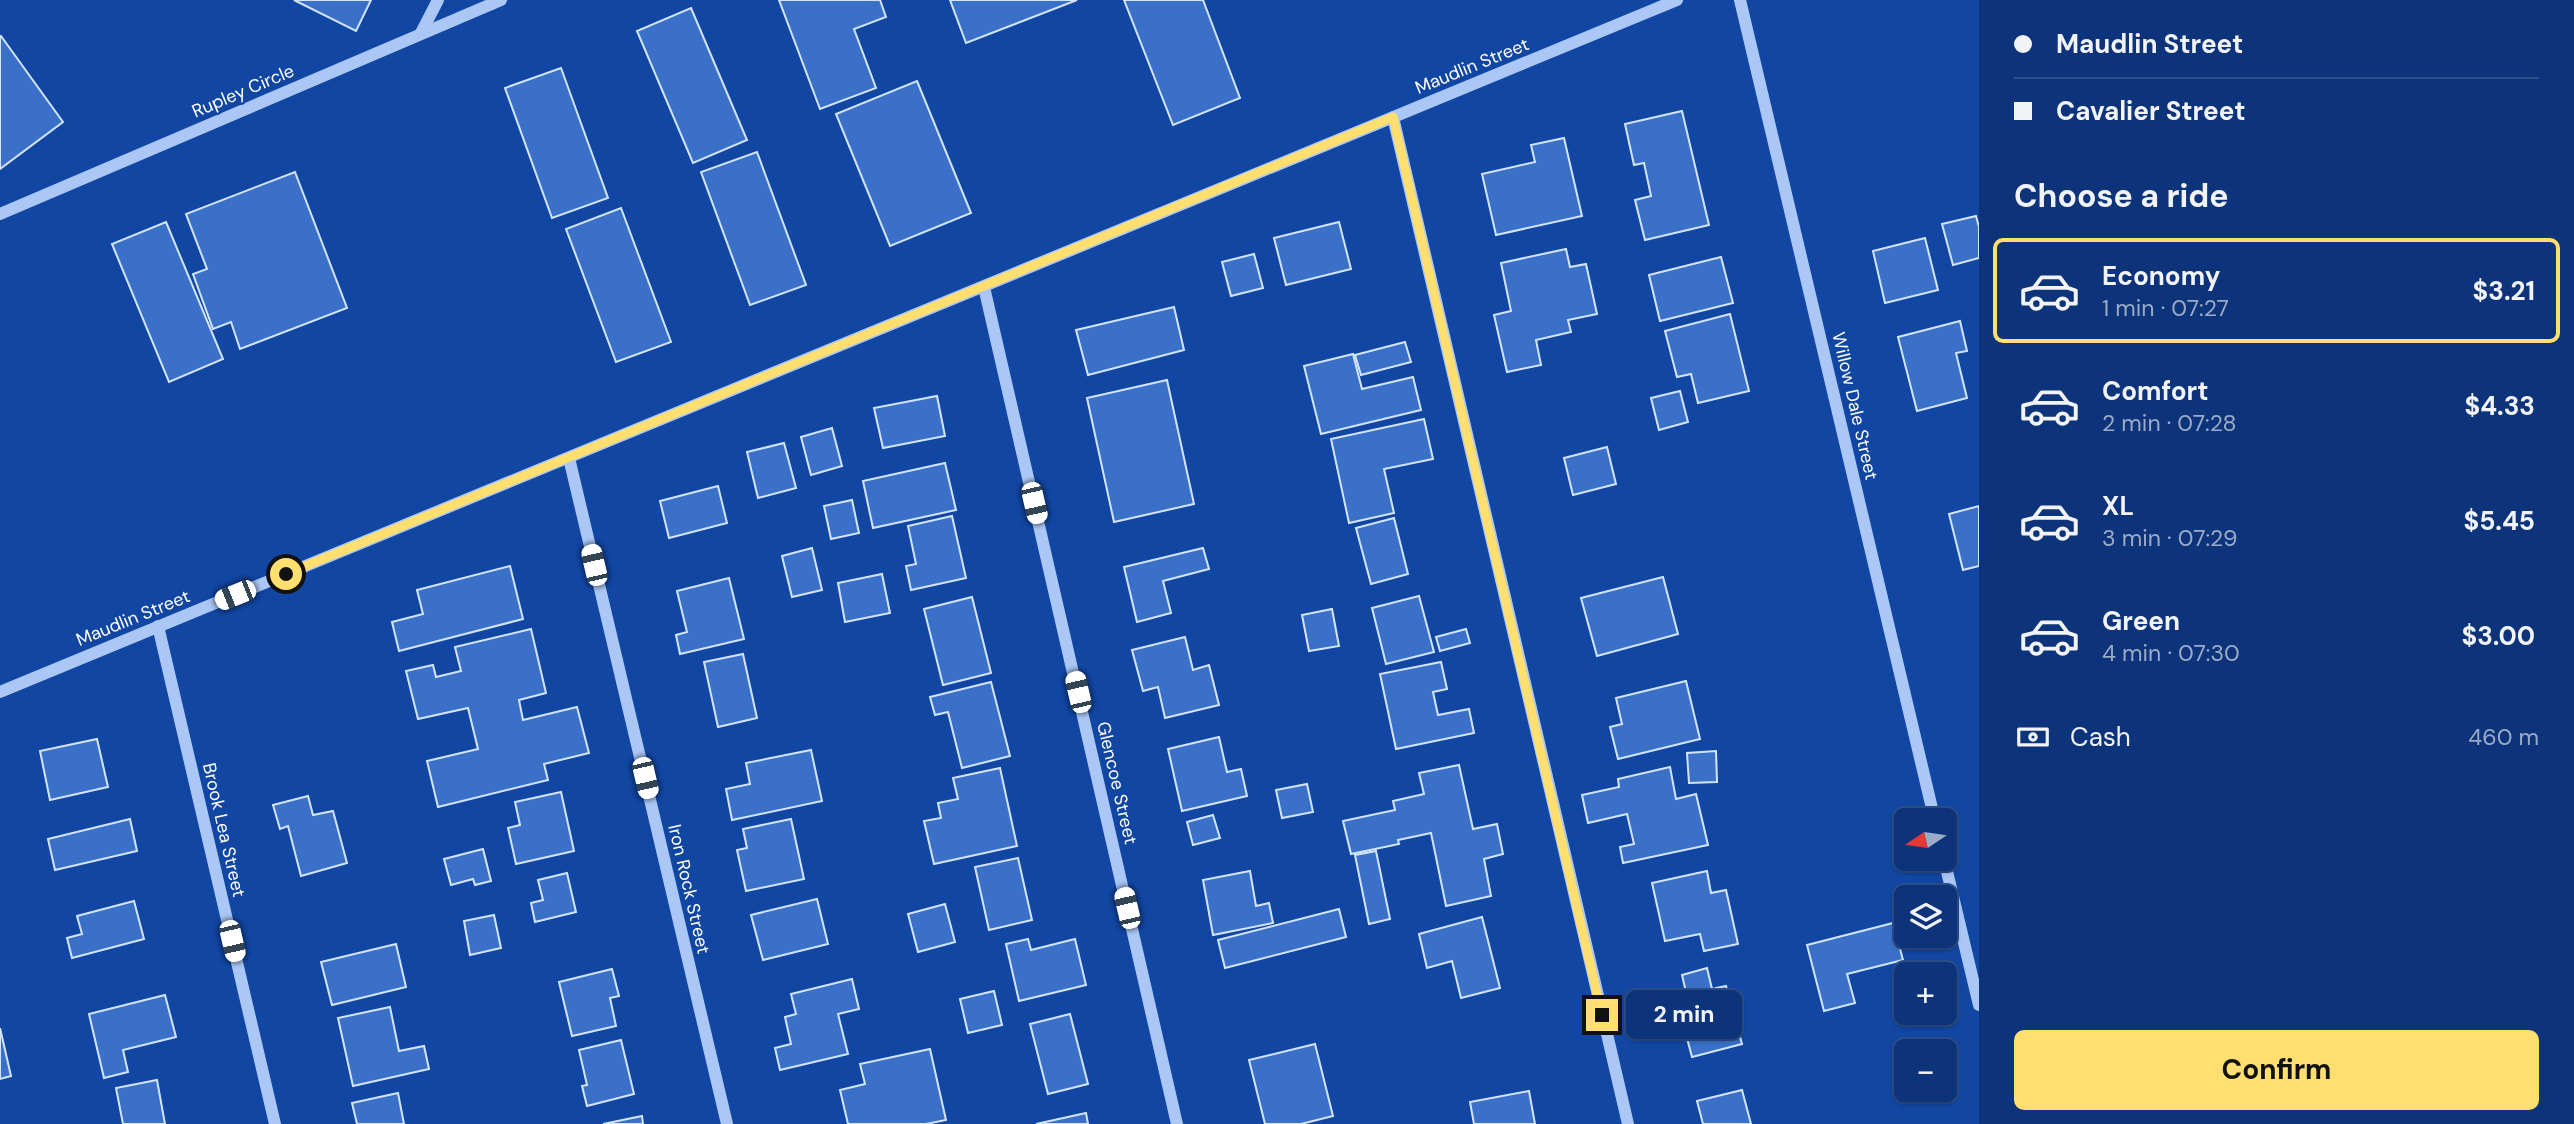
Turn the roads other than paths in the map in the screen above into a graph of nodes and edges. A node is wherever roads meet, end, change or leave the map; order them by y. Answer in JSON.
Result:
{"nodes":[{"id":1,"x":438,"y":0,"type":"edge"},
{"id":2,"x":501,"y":0,"type":"edge"},
{"id":3,"x":1677,"y":0,"type":"edge"},
{"id":4,"x":1740,"y":0,"type":"edge"},
{"id":5,"x":421,"y":33,"type":"junction"},
{"id":6,"x":1393,"y":117,"type":"junction"},
{"id":7,"x":0,"y":214,"type":"edge"},
{"id":8,"x":984,"y":287,"type":"junction"},
{"id":9,"x":569,"y":458,"type":"junction"},
{"id":10,"x":158,"y":626,"type":"junction"},
{"id":11,"x":0,"y":692,"type":"edge"},
{"id":12,"x":1932,"y":808,"type":"edge"},
{"id":13,"x":1947,"y":872,"type":"edge"},
{"id":14,"x":1979,"y":1005,"type":"edge"},
{"id":15,"x":275,"y":1124,"type":"edge"},
{"id":16,"x":727,"y":1124,"type":"edge"},
{"id":17,"x":1177,"y":1124,"type":"edge"},
{"id":18,"x":1628,"y":1124,"type":"edge"}],
"edges":[{"from":1,"to":5,"type":"street"},
{"from":2,"to":5,"type":"street","name":"Rupley Circle"},
{"from":3,"to":6,"type":"street","name":"Maudlin Street"},
{"from":4,"to":12,"type":"street","name":"Willow Dale Street"},
{"from":5,"to":7,"type":"street","name":"Rupley Circle"},
{"from":6,"to":8,"type":"street","name":"Maudlin Street"},
{"from":6,"to":18,"type":"street"},
{"from":8,"to":9,"type":"street","name":"Maudlin Street"},
{"from":8,"to":17,"type":"street","name":"Glencoe Street"},
{"from":9,"to":10,"type":"street","name":"Maudlin Street"},
{"from":9,"to":16,"type":"street","name":"Iron Rock Street"},
{"from":10,"to":11,"type":"street","name":"Maudlin Street"},
{"from":10,"to":15,"type":"street","name":"Brook Lea Street"},
{"from":13,"to":14,"type":"street"}]}
